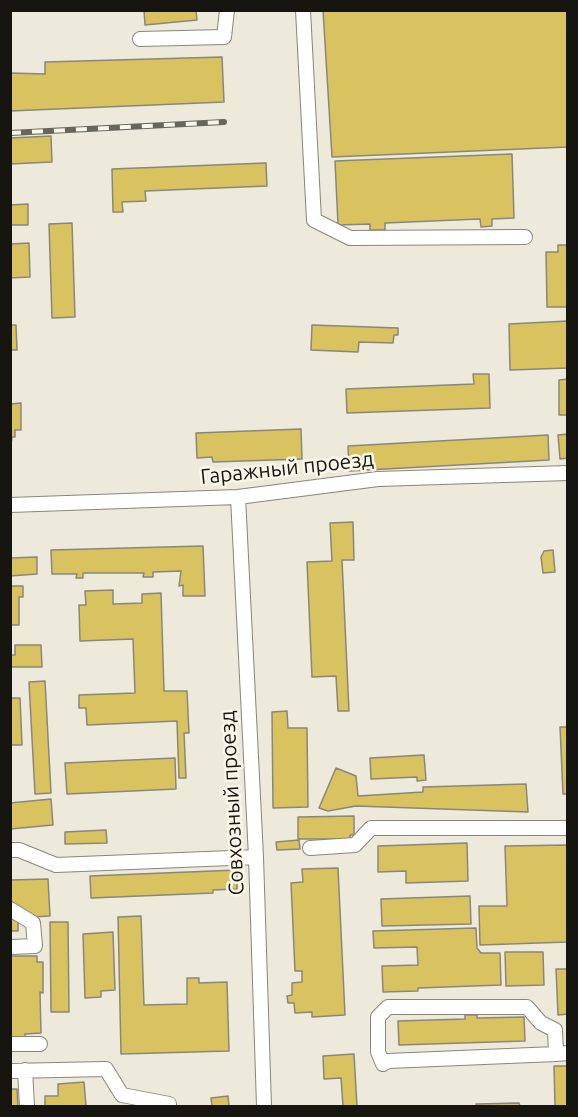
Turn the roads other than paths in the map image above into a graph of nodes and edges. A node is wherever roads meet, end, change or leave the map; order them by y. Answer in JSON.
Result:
{"nodes":[{"id":1,"x":227,"y":10,"type":"edge"},
{"id":2,"x":303,"y":10,"type":"edge"},
{"id":3,"x":140,"y":39,"type":"dead end"},
{"id":4,"x":525,"y":237,"type":"dead end"},
{"id":5,"x":567,"y":473,"type":"edge"},
{"id":6,"x":238,"y":497,"type":"junction"},
{"id":7,"x":10,"y":505,"type":"edge"},
{"id":8,"x":567,"y":828,"type":"edge"},
{"id":9,"x":310,"y":848,"type":"dead end"},
{"id":10,"x":10,"y":850,"type":"edge"},
{"id":11,"x":256,"y":857,"type":"junction"},
{"id":12,"x":10,"y":909,"type":"edge"},
{"id":13,"x":10,"y":947,"type":"edge"},
{"id":14,"x":10,"y":1044,"type":"edge"},
{"id":15,"x":40,"y":1044,"type":"dead end"},
{"id":16,"x":562,"y":1054,"type":"edge"},
{"id":17,"x":25,"y":1070,"type":"junction"},
{"id":18,"x":10,"y":1071,"type":"edge"},
{"id":19,"x":27,"y":1107,"type":"edge"},
{"id":20,"x":169,"y":1107,"type":"edge"},
{"id":21,"x":264,"y":1107,"type":"edge"}],
"edges":[{"from":1,"to":3,"type":"street"},
{"from":2,"to":4,"type":"street"},
{"from":5,"to":6,"type":"street","name":"Гаражный проезд"},
{"from":6,"to":7,"type":"street","name":"Гаражный проезд"},
{"from":6,"to":11,"type":"street","name":"Совхозный проезд"},
{"from":8,"to":9,"type":"street"},
{"from":10,"to":11,"type":"street"},
{"from":11,"to":21,"type":"street","name":"Совхозный проезд"},
{"from":12,"to":13,"type":"street"},
{"from":14,"to":15,"type":"street"},
{"from":16,"to":16,"type":"street"},
{"from":17,"to":18,"type":"street"},
{"from":17,"to":19,"type":"street"},
{"from":17,"to":20,"type":"street"}]}
